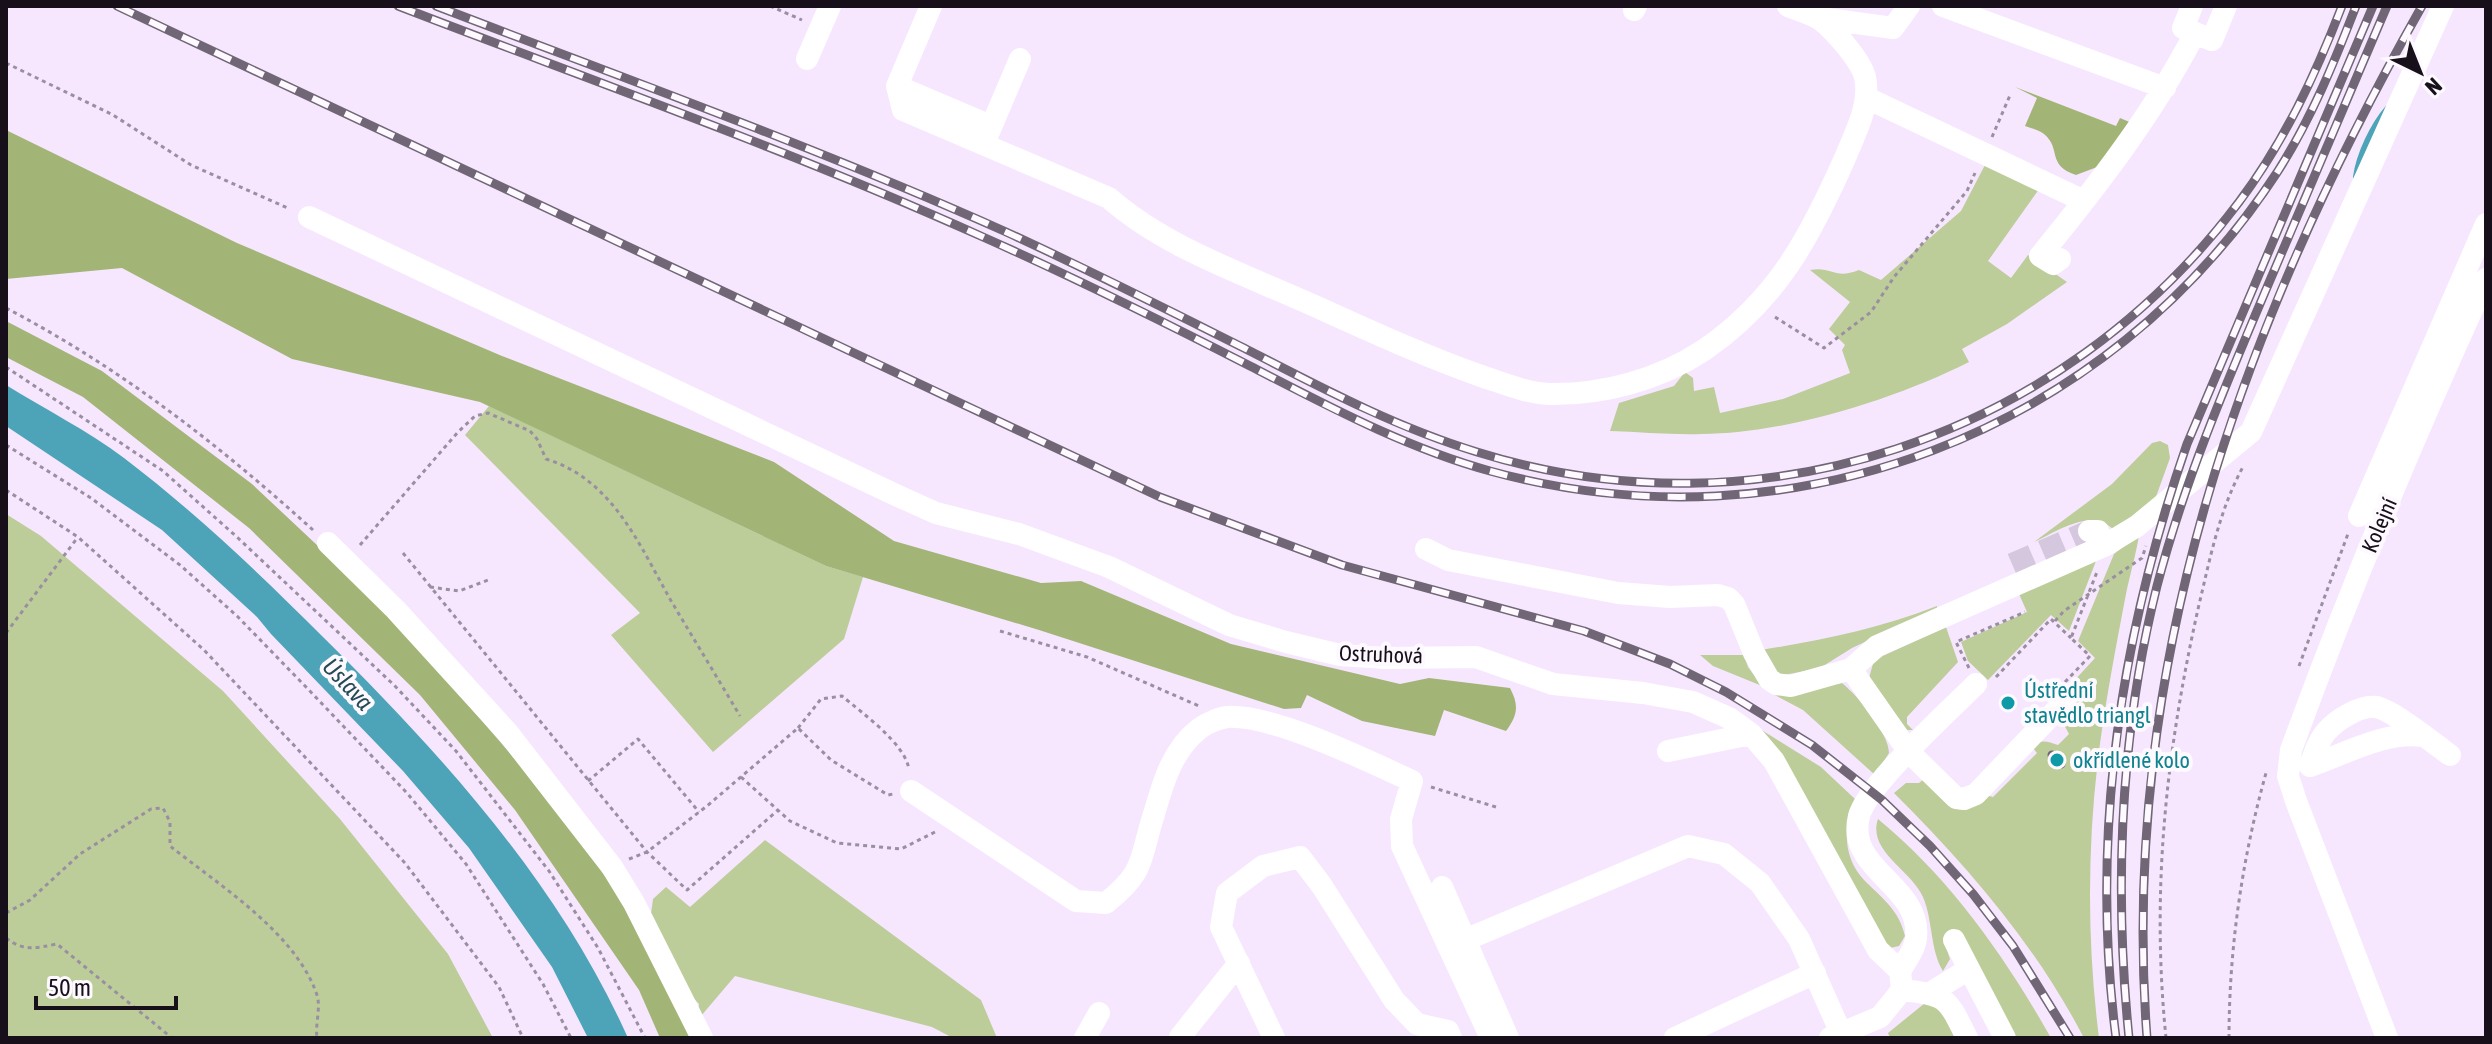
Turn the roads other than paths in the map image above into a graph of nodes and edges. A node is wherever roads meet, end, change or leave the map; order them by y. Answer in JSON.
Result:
{"nodes":[{"id":1,"x":931,"y":6,"type":"edge"},
{"id":2,"x":1788,"y":6,"type":"edge"},
{"id":3,"x":1902,"y":6,"type":"edge"},
{"id":4,"x":1909,"y":6,"type":"edge"},
{"id":5,"x":1943,"y":6,"type":"edge"},
{"id":6,"x":2192,"y":6,"type":"edge"},
{"id":7,"x":2226,"y":6,"type":"edge"},
{"id":8,"x":2443,"y":6,"type":"edge"},
{"id":9,"x":823,"y":13,"type":"edge"},
{"id":10,"x":1822,"y":13,"type":"edge"},
{"id":11,"x":1893,"y":28,"type":"junction"},
{"id":12,"x":2195,"y":33,"type":"junction"},
{"id":13,"x":807,"y":59,"type":"dead end"},
{"id":14,"x":1020,"y":59,"type":"dead end"},
{"id":15,"x":2165,"y":88,"type":"junction"},
{"id":16,"x":1867,"y":98,"type":"junction"},
{"id":17,"x":988,"y":135,"type":"junction"},
{"id":18,"x":2084,"y":201,"type":"junction"},
{"id":19,"x":309,"y":217,"type":"road end"},
{"id":20,"x":2486,"y":224,"type":"edge"},
{"id":21,"x":2060,"y":259,"type":"dead end"},
{"id":22,"x":2486,"y":279,"type":"edge"},
{"id":23,"x":2359,"y":516,"type":"dead end"},
{"id":24,"x":328,"y":543,"type":"road end"},
{"id":25,"x":1426,"y":549,"type":"dead end"},
{"id":26,"x":1851,"y":669,"type":"junction"},
{"id":27,"x":1980,"y":681,"type":"road end"},
{"id":28,"x":2061,"y":696,"type":"road end"},
{"id":29,"x":2045,"y":723,"type":"junction"},
{"id":30,"x":2313,"y":727,"type":"junction"},
{"id":31,"x":1751,"y":734,"type":"junction"},
{"id":32,"x":2422,"y":736,"type":"junction"},
{"id":33,"x":2061,"y":738,"type":"dead end"},
{"id":34,"x":1668,"y":751,"type":"dead end"},
{"id":35,"x":1909,"y":752,"type":"junction"},
{"id":36,"x":2450,"y":755,"type":"dead end"},
{"id":37,"x":911,"y":791,"type":"road end"},
{"id":38,"x":1442,"y":887,"type":"dead end"},
{"id":39,"x":1465,"y":940,"type":"junction"},
{"id":40,"x":1954,"y":940,"type":"dead end"},
{"id":41,"x":1239,"y":963,"type":"junction"},
{"id":42,"x":1969,"y":969,"type":"junction"},
{"id":43,"x":1815,"y":973,"type":"junction"},
{"id":44,"x":1901,"y":980,"type":"junction"},
{"id":45,"x":1930,"y":993,"type":"junction"},
{"id":46,"x":1099,"y":1013,"type":"dead end"},
{"id":47,"x":1412,"y":1031,"type":"edge"},
{"id":48,"x":1269,"y":1035,"type":"edge"},
{"id":49,"x":1836,"y":1036,"type":"edge"},
{"id":50,"x":1180,"y":1037,"type":"edge"},
{"id":51,"x":702,"y":1038,"type":"edge"},
{"id":52,"x":1085,"y":1038,"type":"edge"},
{"id":53,"x":1451,"y":1038,"type":"edge"},
{"id":54,"x":1491,"y":1038,"type":"edge"},
{"id":55,"x":1508,"y":1038,"type":"edge"},
{"id":56,"x":1675,"y":1038,"type":"edge"},
{"id":57,"x":1967,"y":1038,"type":"edge"},
{"id":58,"x":2005,"y":1038,"type":"edge"},
{"id":59,"x":2387,"y":1038,"type":"edge"}],
"edges":[{"from":1,"to":17,"type":"street"},
{"from":2,"to":10,"type":"street"},
{"from":3,"to":11,"type":"street"},
{"from":4,"to":11,"type":"street"},
{"from":5,"to":15,"type":"street"},
{"from":6,"to":12,"type":"street"},
{"from":7,"to":12,"type":"street"},
{"from":8,"to":26,"type":"street"},
{"from":9,"to":13,"type":"street"},
{"from":10,"to":11,"type":"street"},
{"from":10,"to":16,"type":"street"},
{"from":12,"to":15,"type":"street"},
{"from":14,"to":17,"type":"street"},
{"from":15,"to":18,"type":"street"},
{"from":16,"to":17,"type":"street"},
{"from":16,"to":18,"type":"street"},
{"from":18,"to":21,"type":"street"},
{"from":19,"to":31,"type":"street","name":"Ostruhová"},
{"from":20,"to":23,"type":"street"},
{"from":22,"to":30,"type":"street","name":"Kolejní"},
{"from":24,"to":51,"type":"street"},
{"from":25,"to":26,"type":"street"},
{"from":26,"to":35,"type":"street"},
{"from":27,"to":35,"type":"street"},
{"from":28,"to":29,"type":"street"},
{"from":29,"to":33,"type":"street"},
{"from":29,"to":35,"type":"street"},
{"from":30,"to":32,"type":"street"},
{"from":30,"to":32,"type":"street"},
{"from":30,"to":59,"type":"street","name":"Kolejní"},
{"from":31,"to":34,"type":"street"},
{"from":31,"to":44,"type":"street","name":"Ostruhová"},
{"from":32,"to":36,"type":"street"},
{"from":35,"to":44,"type":"street"},
{"from":37,"to":54,"type":"street"},
{"from":38,"to":39,"type":"street"},
{"from":39,"to":43,"type":"street"},
{"from":39,"to":55,"type":"street"},
{"from":40,"to":42,"type":"street"},
{"from":41,"to":47,"type":"street"},
{"from":41,"to":48,"type":"street"},
{"from":41,"to":50,"type":"street"},
{"from":42,"to":45,"type":"street"},
{"from":42,"to":58,"type":"street"},
{"from":43,"to":49,"type":"street"},
{"from":43,"to":56,"type":"street"},
{"from":44,"to":45,"type":"street"},
{"from":44,"to":49,"type":"street"},
{"from":45,"to":57,"type":"street"},
{"from":46,"to":52,"type":"street"},
{"from":47,"to":53,"type":"street"}]}
